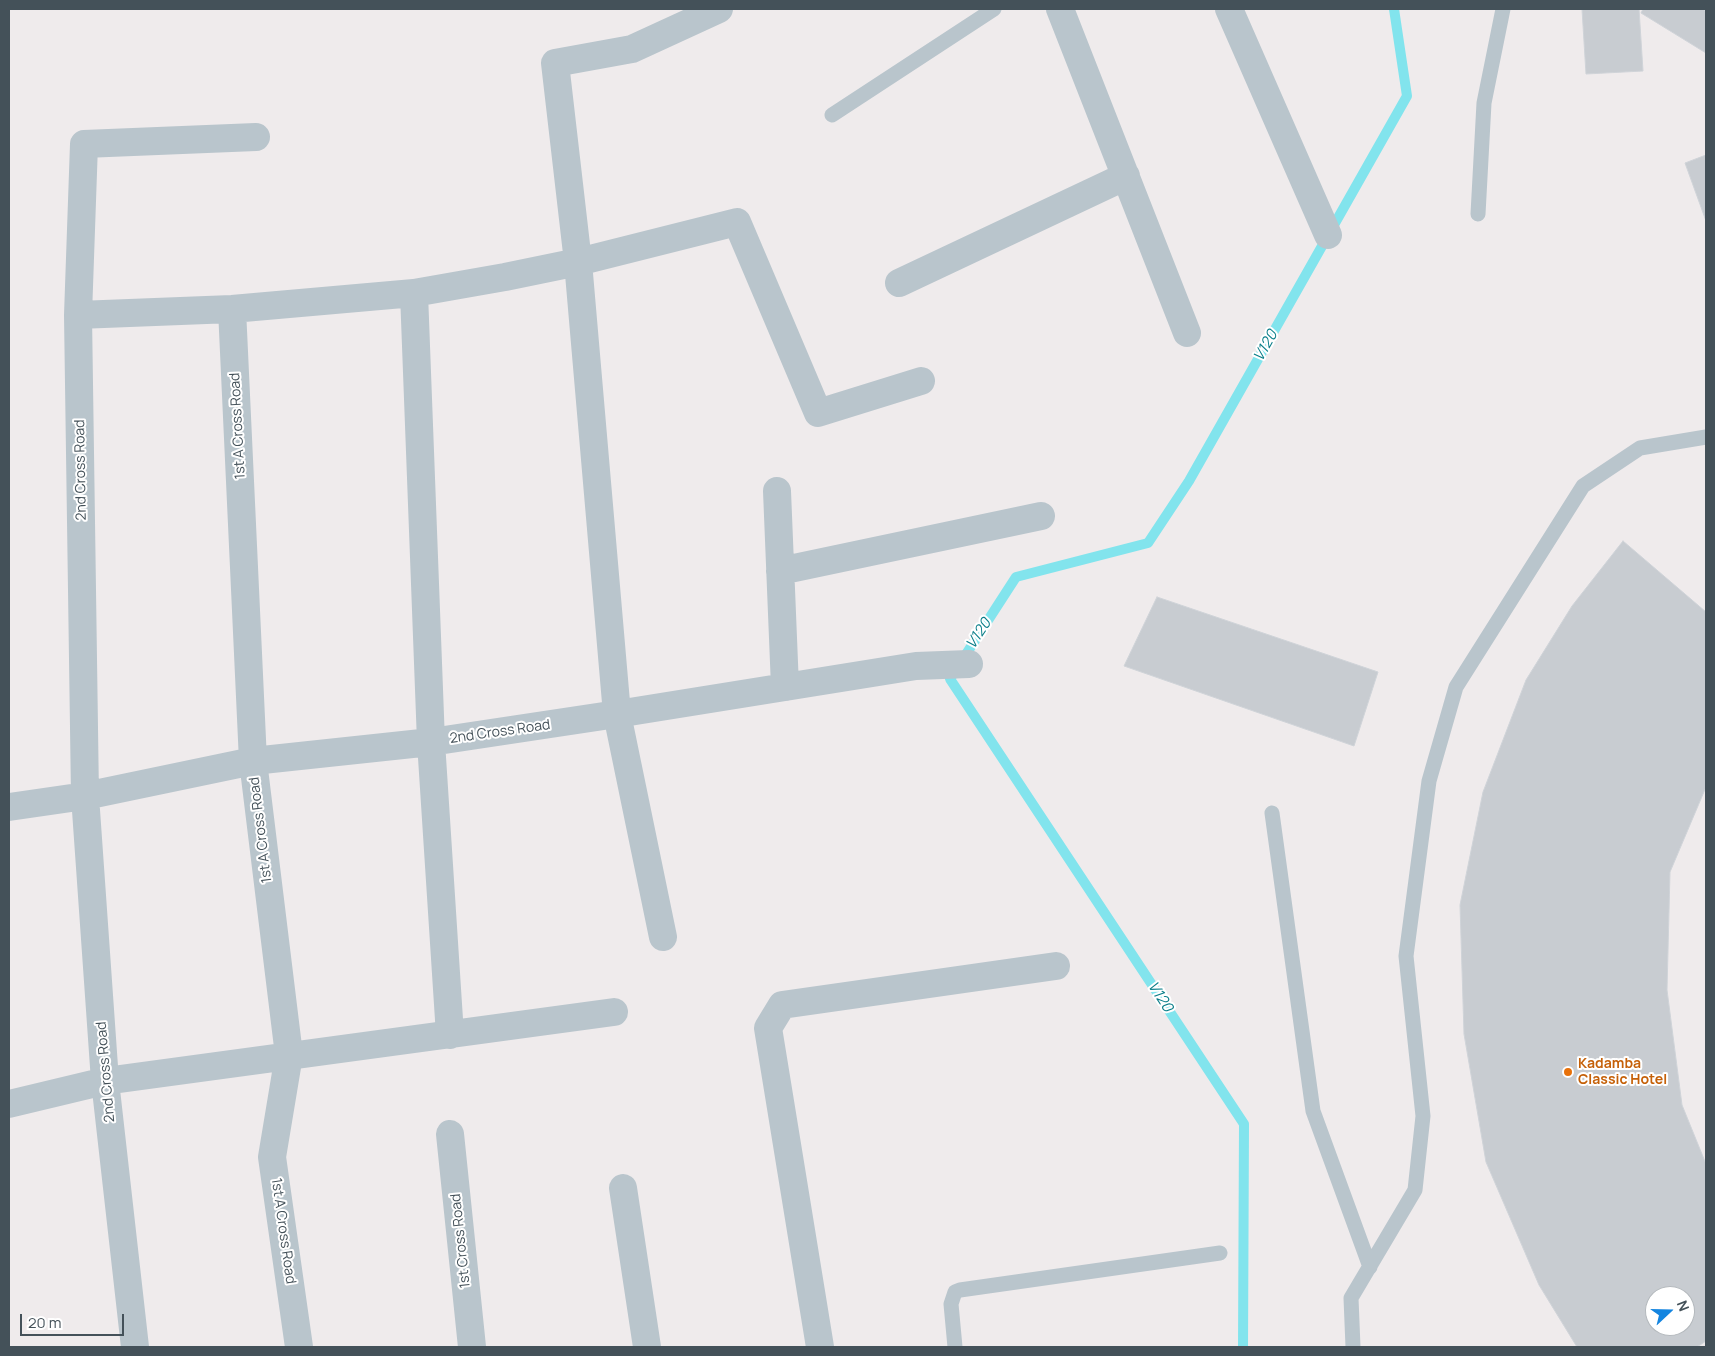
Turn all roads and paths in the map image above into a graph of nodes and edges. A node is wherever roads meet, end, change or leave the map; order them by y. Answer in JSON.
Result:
{"nodes":[{"id":1,"x":719,"y":9,"type":"edge"},
{"id":2,"x":994,"y":9,"type":"edge"},
{"id":3,"x":1060,"y":9,"type":"edge"},
{"id":4,"x":1229,"y":9,"type":"edge"},
{"id":5,"x":1503,"y":9,"type":"edge"},
{"id":6,"x":832,"y":114,"type":"dead end"},
{"id":7,"x":256,"y":137,"type":"dead end"},
{"id":8,"x":1126,"y":176,"type":"junction"},
{"id":9,"x":1478,"y":214,"type":"dead end"},
{"id":10,"x":1328,"y":236,"type":"dead end"},
{"id":11,"x":578,"y":262,"type":"junction"},
{"id":12,"x":899,"y":283,"type":"dead end"},
{"id":13,"x":414,"y":293,"type":"junction"},
{"id":14,"x":232,"y":308,"type":"junction"},
{"id":15,"x":78,"y":315,"type":"junction"},
{"id":16,"x":1188,"y":333,"type":"dead end"},
{"id":17,"x":921,"y":381,"type":"dead end"},
{"id":18,"x":1706,"y":437,"type":"edge"},
{"id":19,"x":777,"y":491,"type":"dead end"},
{"id":20,"x":1041,"y":516,"type":"dead end"},
{"id":21,"x":780,"y":571,"type":"junction"},
{"id":22,"x":969,"y":664,"type":"dead end"},
{"id":23,"x":785,"y":687,"type":"junction"},
{"id":24,"x":617,"y":714,"type":"junction"},
{"id":25,"x":431,"y":742,"type":"junction"},
{"id":26,"x":253,"y":761,"type":"junction"},
{"id":27,"x":85,"y":796,"type":"junction"},
{"id":28,"x":9,"y":807,"type":"edge"},
{"id":29,"x":1272,"y":813,"type":"dead end"},
{"id":30,"x":663,"y":937,"type":"dead end"},
{"id":31,"x":1056,"y":966,"type":"dead end"},
{"id":32,"x":614,"y":1012,"type":"dead end"},
{"id":33,"x":450,"y":1035,"type":"junction"},
{"id":34,"x":289,"y":1055,"type":"junction"},
{"id":35,"x":105,"y":1081,"type":"junction"},
{"id":36,"x":9,"y":1104,"type":"edge"},
{"id":37,"x":450,"y":1134,"type":"dead end"},
{"id":38,"x":623,"y":1188,"type":"dead end"},
{"id":39,"x":1220,"y":1253,"type":"dead end"},
{"id":40,"x":1370,"y":1267,"type":"junction"},
{"id":41,"x":135,"y":1347,"type":"edge"},
{"id":42,"x":300,"y":1347,"type":"edge"},
{"id":43,"x":472,"y":1347,"type":"edge"},
{"id":44,"x":647,"y":1347,"type":"edge"},
{"id":45,"x":820,"y":1347,"type":"edge"},
{"id":46,"x":956,"y":1347,"type":"edge"},
{"id":47,"x":1353,"y":1347,"type":"edge"}],
"edges":[{"from":1,"to":11,"type":"street"},
{"from":2,"to":6,"type":"lane"},
{"from":3,"to":8,"type":"street"},
{"from":4,"to":10,"type":"street"},
{"from":5,"to":9,"type":"lane"},
{"from":7,"to":15,"type":"street","name":"2nd Cross Road"},
{"from":8,"to":12,"type":"street"},
{"from":8,"to":16,"type":"street"},
{"from":11,"to":13,"type":"street"},
{"from":11,"to":17,"type":"street"},
{"from":11,"to":24,"type":"street"},
{"from":13,"to":14,"type":"street"},
{"from":13,"to":25,"type":"street"},
{"from":14,"to":15,"type":"street"},
{"from":14,"to":26,"type":"street","name":"1st A Cross Road"},
{"from":15,"to":27,"type":"street","name":"2nd Cross Road"},
{"from":18,"to":40,"type":"lane"},
{"from":19,"to":21,"type":"street"},
{"from":20,"to":21,"type":"street"},
{"from":21,"to":23,"type":"street"},
{"from":22,"to":23,"type":"street","name":"2nd Cross Road"},
{"from":23,"to":24,"type":"street","name":"2nd Cross Road"},
{"from":24,"to":25,"type":"street","name":"2nd Cross Road"},
{"from":24,"to":30,"type":"street"},
{"from":25,"to":26,"type":"street","name":"2nd Cross Road"},
{"from":25,"to":33,"type":"street"},
{"from":26,"to":27,"type":"street","name":"2nd Cross Road"},
{"from":26,"to":34,"type":"street","name":"1st A Cross Road"},
{"from":27,"to":28,"type":"street","name":"2nd Cross Road"},
{"from":27,"to":35,"type":"street","name":"2nd Cross Road"},
{"from":29,"to":40,"type":"lane"},
{"from":31,"to":45,"type":"street"},
{"from":32,"to":33,"type":"street"},
{"from":33,"to":34,"type":"street"},
{"from":34,"to":35,"type":"street"},
{"from":34,"to":42,"type":"street","name":"1st A Cross Road"},
{"from":35,"to":36,"type":"street"},
{"from":35,"to":41,"type":"street","name":"2nd Cross Road"},
{"from":37,"to":43,"type":"street","name":"1st Cross Road"},
{"from":38,"to":44,"type":"street"},
{"from":39,"to":46,"type":"lane"},
{"from":40,"to":47,"type":"lane"}]}
